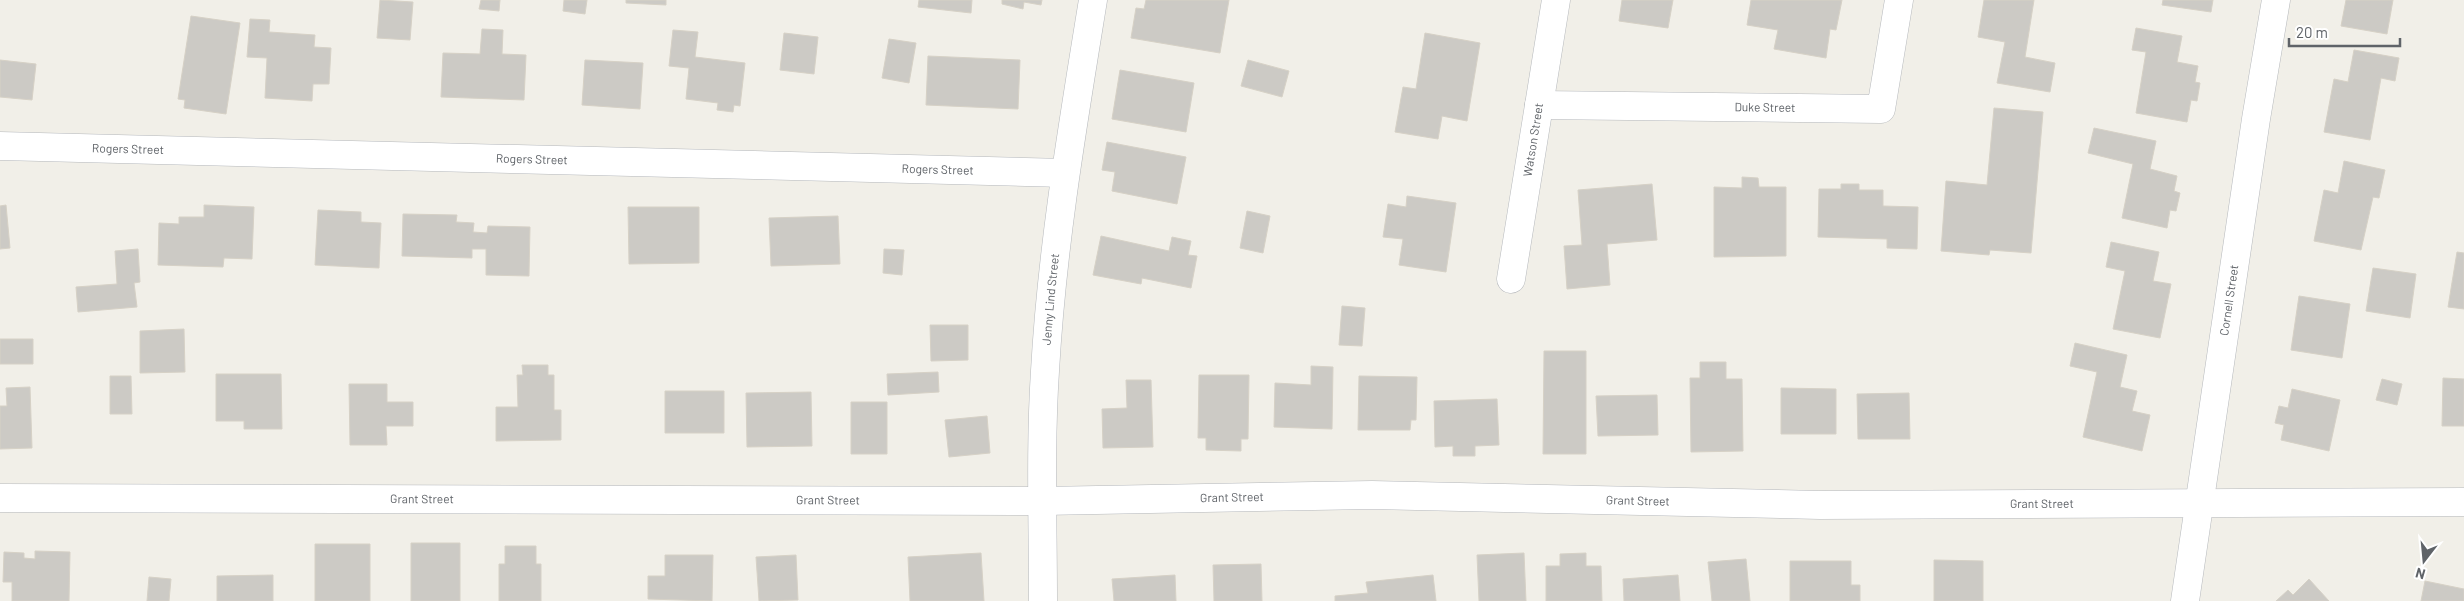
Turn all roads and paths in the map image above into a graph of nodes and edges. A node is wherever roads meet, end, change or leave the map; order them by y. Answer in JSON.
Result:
{"nodes":[{"id":1,"x":1093,"y":0,"type":"edge"},
{"id":2,"x":1556,"y":0,"type":"edge"},
{"id":3,"x":1900,"y":0,"type":"edge"},
{"id":4,"x":2276,"y":0,"type":"edge"},
{"id":5,"x":1539,"y":105,"type":"junction"},
{"id":6,"x":0,"y":146,"type":"edge"},
{"id":7,"x":1065,"y":173,"type":"junction"},
{"id":8,"x":1511,"y":280,"type":"dead end"},
{"id":9,"x":0,"y":498,"type":"edge"},
{"id":10,"x":1043,"y":501,"type":"junction"},
{"id":11,"x":2464,"y":502,"type":"edge"},
{"id":12,"x":2200,"y":504,"type":"junction"},
{"id":13,"x":1043,"y":601,"type":"edge"},
{"id":14,"x":2185,"y":601,"type":"edge"}],
"edges":[{"from":1,"to":7,"type":"street","name":"Jenny Lind Street"},
{"from":2,"to":5,"type":"street","name":"Watson Street"},
{"from":3,"to":5,"type":"street","name":"Duke Street"},
{"from":4,"to":12,"type":"street","name":"Cornell Street"},
{"from":5,"to":8,"type":"street","name":"Watson Street"},
{"from":6,"to":7,"type":"street","name":"Rogers Street"},
{"from":7,"to":10,"type":"street","name":"Jenny Lind Street"},
{"from":9,"to":10,"type":"street","name":"Grant Street"},
{"from":10,"to":12,"type":"street","name":"Grant Street"},
{"from":10,"to":13,"type":"street","name":"Jenny Lind Street"},
{"from":11,"to":12,"type":"street","name":"Grant Street"},
{"from":12,"to":14,"type":"street","name":"Cornell Street"}]}
